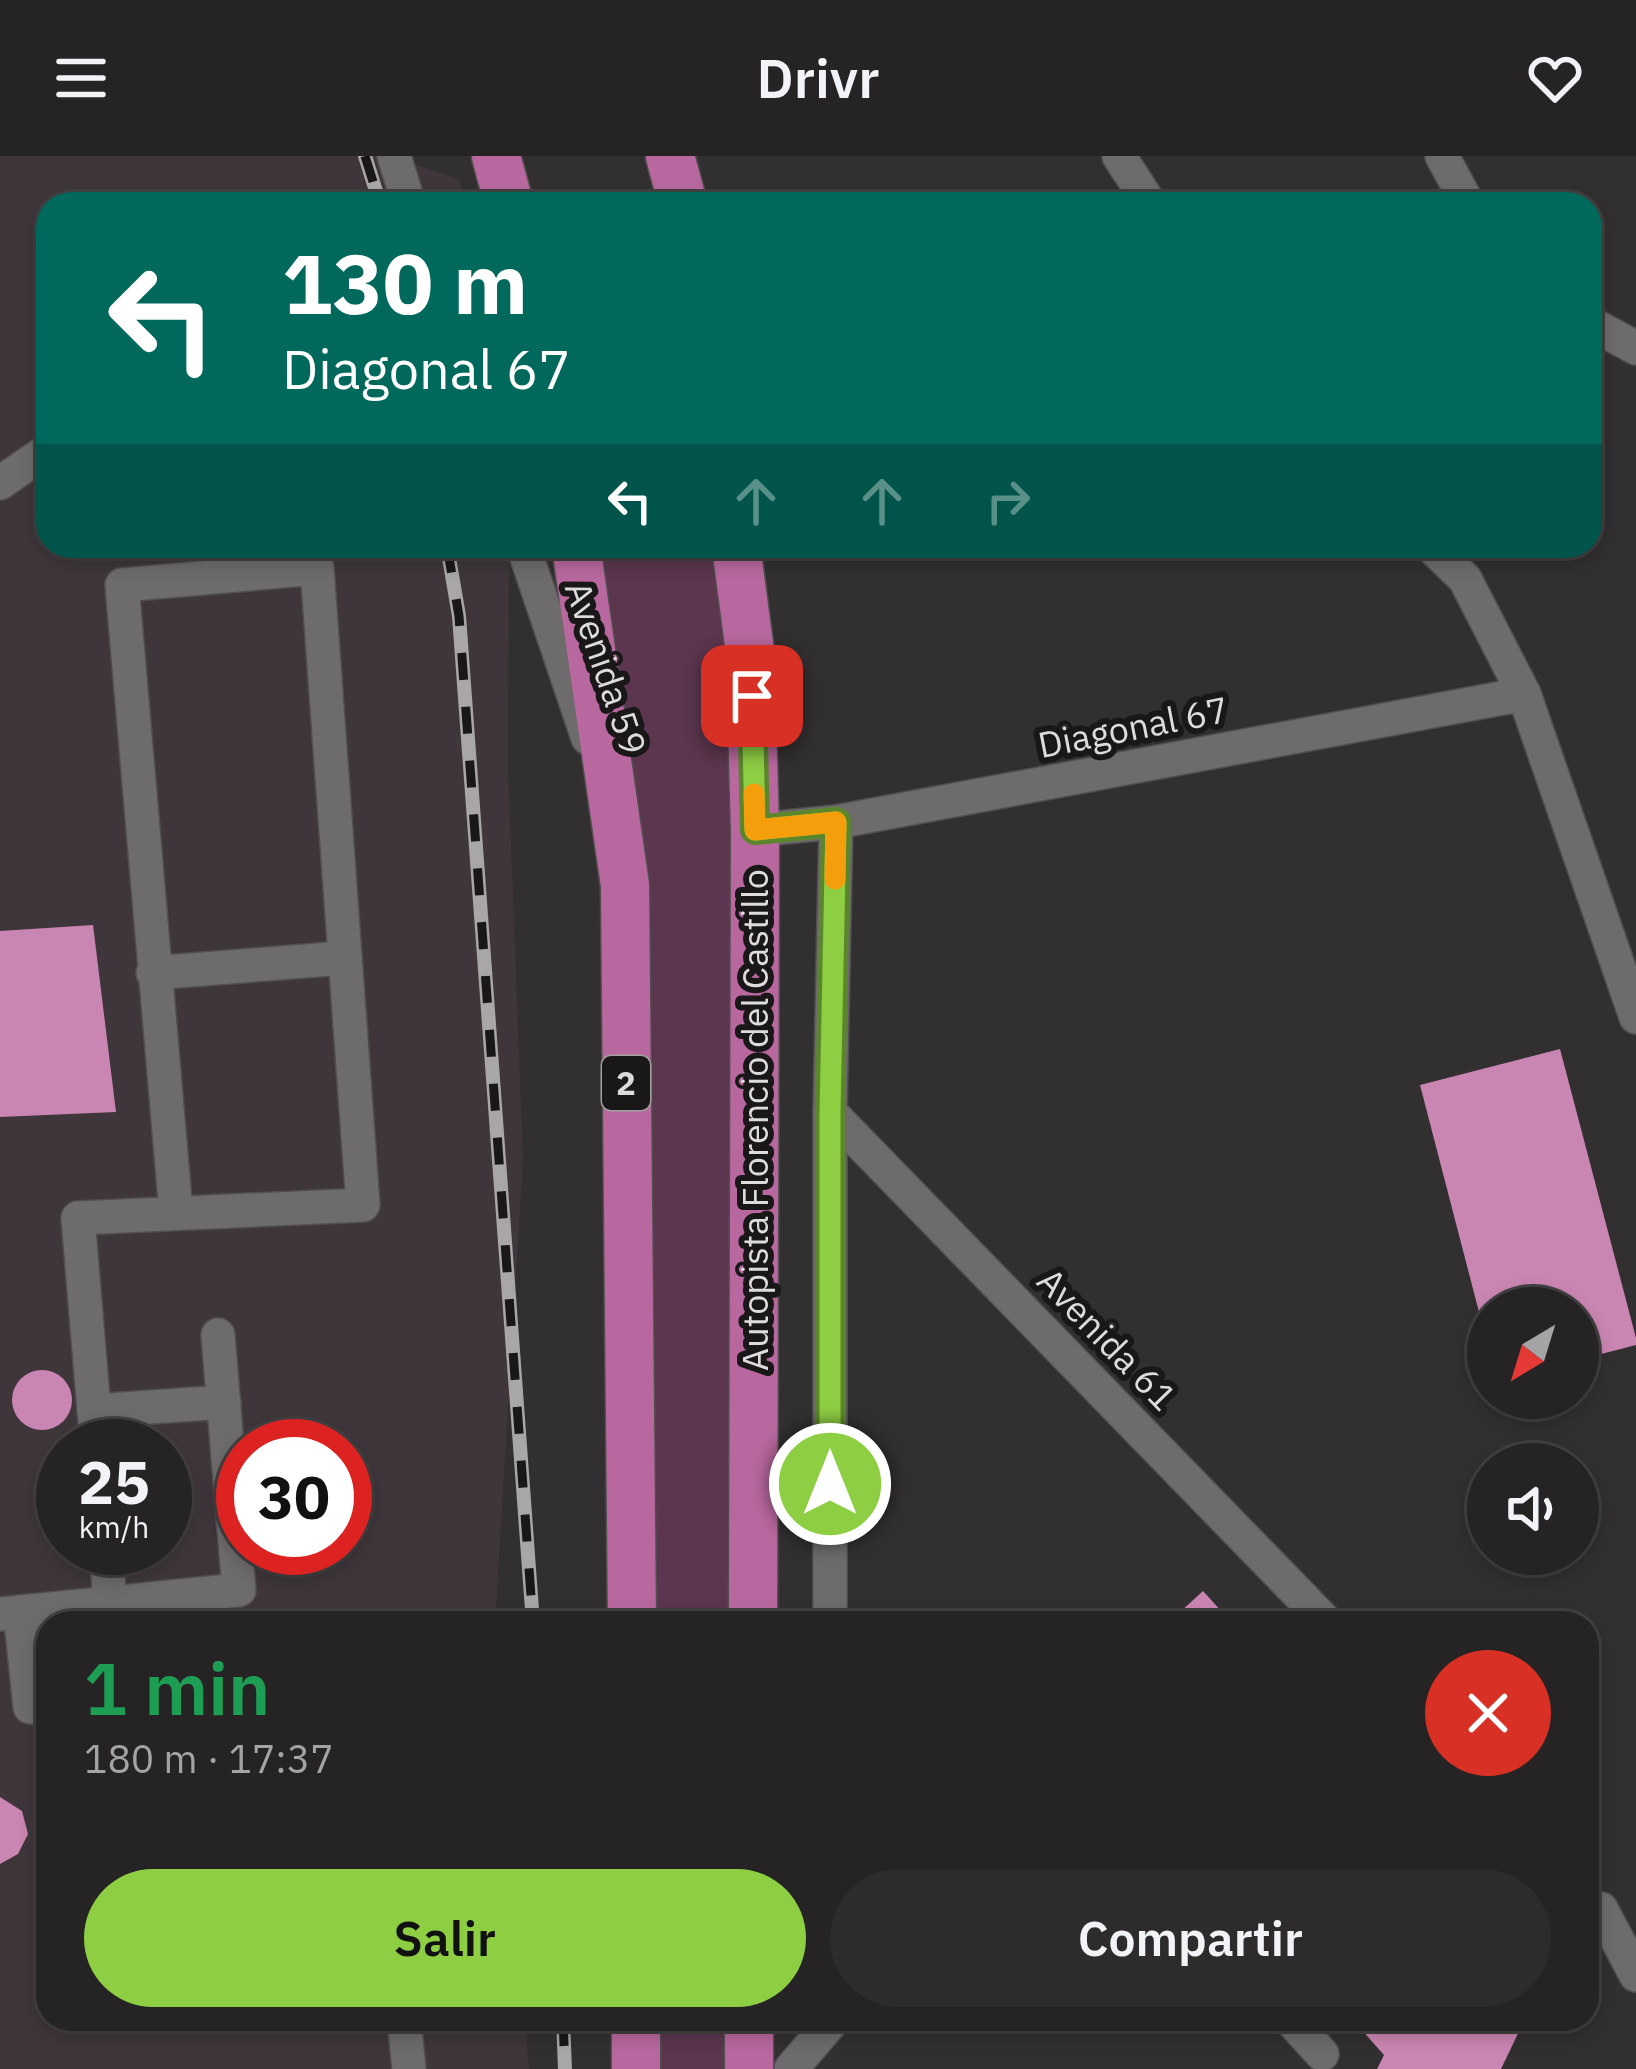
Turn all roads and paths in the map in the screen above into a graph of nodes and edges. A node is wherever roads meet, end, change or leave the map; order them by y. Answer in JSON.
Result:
{"nodes":[{"id":1,"x":394,"y":156,"type":"edge"},
{"id":2,"x":496,"y":156,"type":"edge"},
{"id":3,"x":670,"y":156,"type":"edge"},
{"id":4,"x":1119,"y":156,"type":"edge"},
{"id":5,"x":1442,"y":156,"type":"edge"},
{"id":6,"x":405,"y":192,"type":"edge"},
{"id":7,"x":506,"y":192,"type":"edge"},
{"id":8,"x":680,"y":192,"type":"edge"},
{"id":9,"x":1142,"y":192,"type":"edge"},
{"id":10,"x":1462,"y":192,"type":"edge"},
{"id":11,"x":1602,"y":330,"type":"edge"},
{"id":12,"x":1636,"y":348,"type":"edge"},
{"id":13,"x":36,"y":458,"type":"edge"},
{"id":14,"x":0,"y":483,"type":"edge"},
{"id":15,"x":528,"y":558,"type":"edge"},
{"id":16,"x":578,"y":558,"type":"edge"},
{"id":17,"x":738,"y":558,"type":"edge"},
{"id":18,"x":1443,"y":558,"type":"edge"},
{"id":19,"x":1524,"y":694,"type":"junction"},
{"id":20,"x":614,"y":814,"type":"junction"},
{"id":21,"x":836,"y":822,"type":"junction"},
{"id":22,"x":755,"y":830,"type":"junction"},
{"id":23,"x":343,"y":958,"type":"junction"},
{"id":24,"x":153,"y":973,"type":"junction"},
{"id":25,"x":1636,"y":1017,"type":"edge"},
{"id":26,"x":830,"y":1112,"type":"junction"},
{"id":27,"x":176,"y":1212,"type":"junction"},
{"id":28,"x":218,"y":1336,"type":"dead end"},
{"id":29,"x":224,"y":1402,"type":"junction"},
{"id":30,"x":94,"y":1411,"type":"junction"},
{"id":31,"x":95,"y":1419,"type":"edge"},
{"id":32,"x":108,"y":1575,"type":"edge"},
{"id":33,"x":110,"y":1603,"type":"junction"},
{"id":34,"x":632,"y":1611,"type":"edge"},
{"id":35,"x":753,"y":1611,"type":"edge"},
{"id":36,"x":830,"y":1611,"type":"edge"},
{"id":37,"x":1315,"y":1611,"type":"edge"},
{"id":38,"x":10,"y":1613,"type":"edge"},
{"id":39,"x":36,"y":1707,"type":"edge"},
{"id":40,"x":1599,"y":1904,"type":"edge"},
{"id":41,"x":1599,"y":1911,"type":"edge"},
{"id":42,"x":1636,"y":1919,"type":"edge"},
{"id":43,"x":1636,"y":1975,"type":"edge"},
{"id":44,"x":405,"y":2031,"type":"edge"},
{"id":45,"x":636,"y":2031,"type":"edge"},
{"id":46,"x":749,"y":2031,"type":"edge"},
{"id":47,"x":824,"y":2031,"type":"edge"},
{"id":48,"x":1301,"y":2031,"type":"edge"},
{"id":49,"x":1322,"y":2054,"type":"dead end"},
{"id":50,"x":409,"y":2069,"type":"edge"},
{"id":51,"x":636,"y":2069,"type":"edge"},
{"id":52,"x":748,"y":2069,"type":"edge"},
{"id":53,"x":791,"y":2069,"type":"edge"}],
"edges":[{"from":1,"to":6,"type":"street"},
{"from":2,"to":7,"type":"highway"},
{"from":3,"to":8,"type":"highway"},
{"from":4,"to":9,"type":"street"},
{"from":5,"to":10,"type":"street"},
{"from":11,"to":12,"type":"street"},
{"from":13,"to":14,"type":"street"},
{"from":15,"to":20,"type":"street","name":"Avenida 59"},
{"from":16,"to":20,"type":"highway","number":"2"},
{"from":17,"to":22,"type":"highway","name":"Autopista Florencio del Castillo"},
{"from":18,"to":19,"type":"street"},
{"from":19,"to":21,"type":"street","name":"Diagonal 67"},
{"from":19,"to":25,"type":"street"},
{"from":20,"to":34,"type":"highway","number":"2"},
{"from":21,"to":22,"type":"street","name":"Diagonal 67"},
{"from":21,"to":26,"type":"street"},
{"from":22,"to":35,"type":"highway","name":"Autopista Florencio del Castillo"},
{"from":23,"to":24,"type":"street"},
{"from":23,"to":24,"type":"street"},
{"from":23,"to":27,"type":"street"},
{"from":24,"to":27,"type":"street"},
{"from":26,"to":36,"type":"street"},
{"from":26,"to":37,"type":"street","name":"Avenida 61"},
{"from":27,"to":30,"type":"street"},
{"from":28,"to":29,"type":"street"},
{"from":29,"to":30,"type":"street"},
{"from":29,"to":33,"type":"street"},
{"from":30,"to":31,"type":"street"},
{"from":32,"to":33,"type":"street"},
{"from":33,"to":38,"type":"street"},
{"from":38,"to":39,"type":"street"},
{"from":40,"to":42,"type":"street"},
{"from":41,"to":43,"type":"street"},
{"from":44,"to":50,"type":"street"},
{"from":45,"to":51,"type":"highway"},
{"from":46,"to":52,"type":"highway"},
{"from":47,"to":53,"type":"street"},
{"from":48,"to":49,"type":"street"}]}
